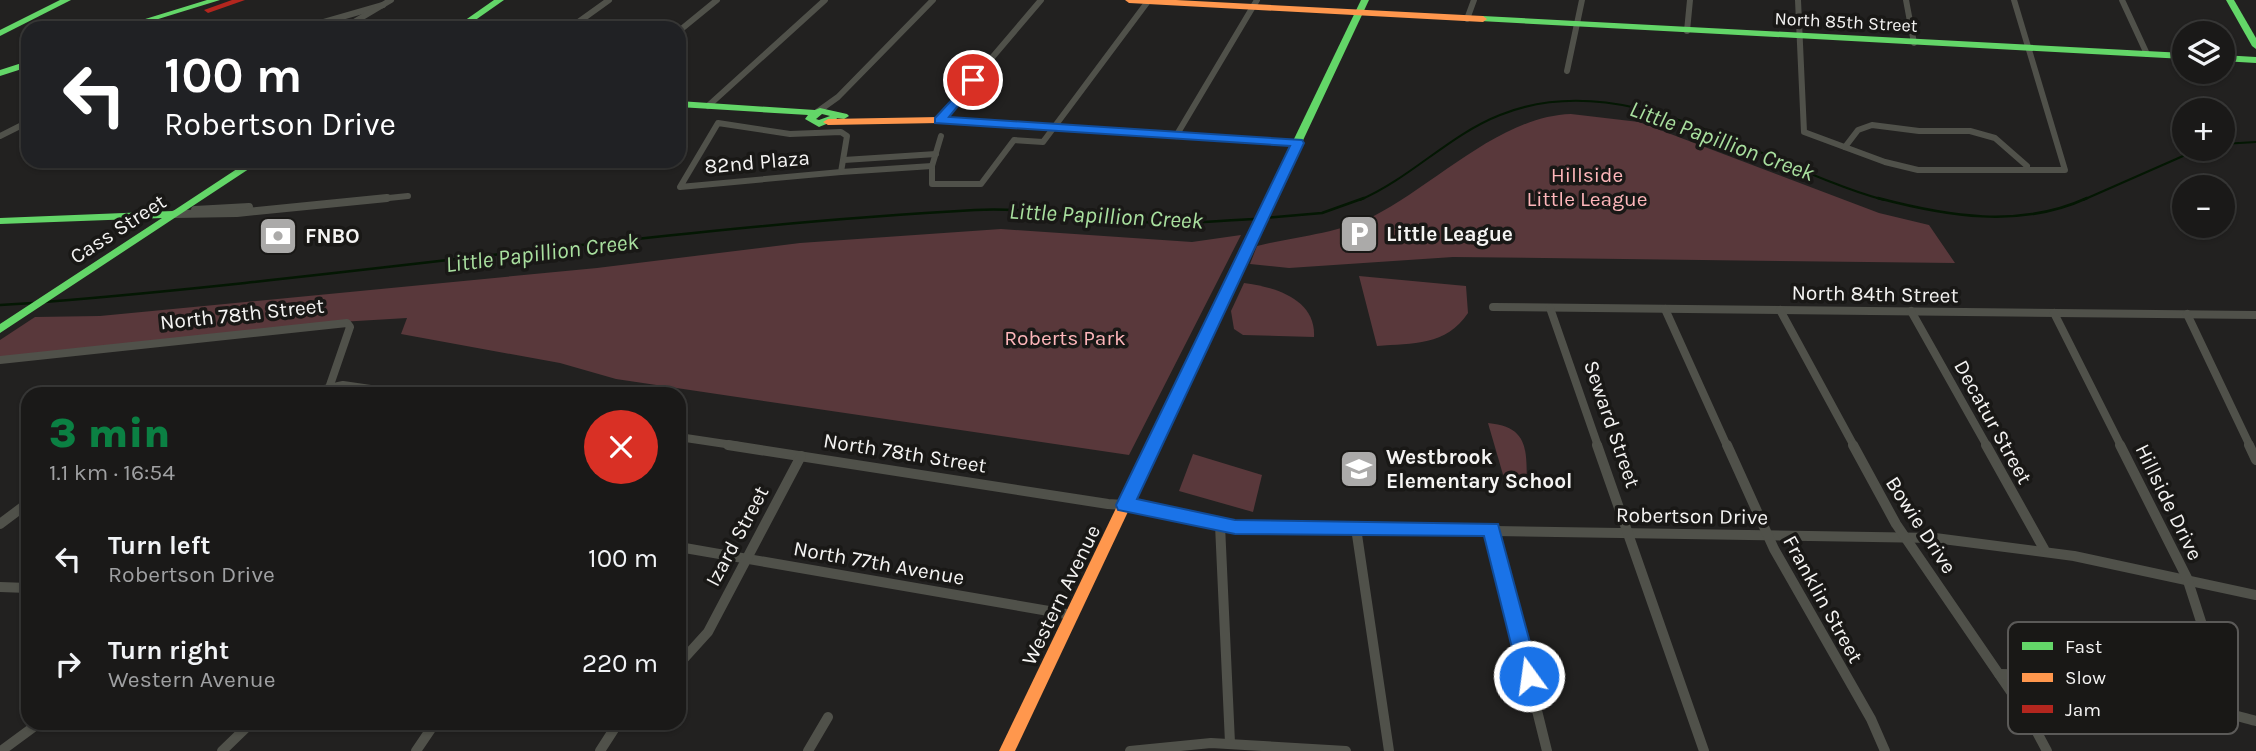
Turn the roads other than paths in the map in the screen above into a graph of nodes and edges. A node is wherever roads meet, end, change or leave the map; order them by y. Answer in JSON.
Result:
{"nodes":[{"id":1,"x":67,"y":0,"type":"edge"},
{"id":2,"x":216,"y":0,"type":"edge"},
{"id":3,"x":241,"y":0,"type":"edge"},
{"id":4,"x":390,"y":0,"type":"edge"},
{"id":5,"x":500,"y":0,"type":"edge"},
{"id":6,"x":609,"y":0,"type":"edge"},
{"id":7,"x":718,"y":0,"type":"edge"},
{"id":8,"x":825,"y":0,"type":"edge"},
{"id":9,"x":933,"y":0,"type":"edge"},
{"id":10,"x":1041,"y":0,"type":"edge"},
{"id":11,"x":1129,"y":0,"type":"edge"},
{"id":12,"x":1365,"y":0,"type":"edge"},
{"id":13,"x":1474,"y":0,"type":"edge"},
{"id":14,"x":1582,"y":0,"type":"edge"},
{"id":15,"x":1690,"y":0,"type":"edge"},
{"id":16,"x":1798,"y":0,"type":"edge"},
{"id":17,"x":1906,"y":0,"type":"edge"},
{"id":18,"x":2014,"y":0,"type":"edge"},
{"id":19,"x":2122,"y":0,"type":"edge"},
{"id":20,"x":2230,"y":0,"type":"edge"},
{"id":21,"x":1149,"y":1,"type":"edge"},
{"id":22,"x":1255,"y":3,"type":"edge"},
{"id":23,"x":383,"y":5,"type":"junction"},
{"id":24,"x":1359,"y":13,"type":"junction"},
{"id":25,"x":1467,"y":19,"type":"junction"},
{"id":26,"x":24,"y":21,"type":"edge"},
{"id":27,"x":144,"y":21,"type":"edge"},
{"id":28,"x":170,"y":21,"type":"edge"},
{"id":29,"x":326,"y":21,"type":"edge"},
{"id":30,"x":356,"y":21,"type":"edge"},
{"id":31,"x":468,"y":21,"type":"edge"},
{"id":32,"x":580,"y":21,"type":"edge"},
{"id":33,"x":21,"y":23,"type":"edge"},
{"id":34,"x":1577,"y":24,"type":"junction"},
{"id":35,"x":686,"y":25,"type":"edge"},
{"id":36,"x":1687,"y":31,"type":"junction"},
{"id":37,"x":0,"y":33,"type":"edge"},
{"id":38,"x":1799,"y":37,"type":"junction"},
{"id":39,"x":1914,"y":43,"type":"junction"},
{"id":40,"x":2256,"y":46,"type":"edge"},
{"id":41,"x":2029,"y":49,"type":"junction"},
{"id":42,"x":2147,"y":54,"type":"junction"},
{"id":43,"x":2172,"y":56,"type":"edge"},
{"id":44,"x":21,"y":58,"type":"edge"},
{"id":45,"x":2235,"y":59,"type":"edge"},
{"id":46,"x":2256,"y":60,"type":"edge"},
{"id":47,"x":0,"y":65,"type":"edge"},
{"id":48,"x":21,"y":66,"type":"edge"},
{"id":49,"x":1567,"y":71,"type":"dead end"},
{"id":50,"x":0,"y":73,"type":"edge"},
{"id":51,"x":838,"y":97,"type":"junction"},
{"id":52,"x":686,"y":104,"type":"edge"},
{"id":53,"x":708,"y":106,"type":"junction"},
{"id":54,"x":821,"y":119,"type":"junction"},
{"id":55,"x":939,"y":120,"type":"junction"},
{"id":56,"x":21,"y":126,"type":"edge"},
{"id":57,"x":1056,"y":128,"type":"junction"},
{"id":58,"x":0,"y":136,"type":"edge"},
{"id":59,"x":941,"y":136,"type":"dead end"},
{"id":60,"x":1176,"y":136,"type":"junction"},
{"id":61,"x":1298,"y":143,"type":"junction"},
{"id":62,"x":1844,"y":146,"type":"junction"},
{"id":63,"x":936,"y":154,"type":"junction"},
{"id":64,"x":844,"y":160,"type":"junction"},
{"id":65,"x":932,"y":166,"type":"junction"},
{"id":66,"x":2027,"y":166,"type":"junction"},
{"id":67,"x":240,"y":168,"type":"edge"},
{"id":68,"x":841,"y":172,"type":"junction"},
{"id":69,"x":408,"y":196,"type":"dead end"},
{"id":70,"x":175,"y":214,"type":"junction"},
{"id":71,"x":0,"y":221,"type":"edge"},
{"id":72,"x":1493,"y":307,"type":"dead end"},
{"id":73,"x":1550,"y":308,"type":"junction"},
{"id":74,"x":1665,"y":309,"type":"junction"},
{"id":75,"x":1780,"y":310,"type":"junction"},
{"id":76,"x":1911,"y":311,"type":"junction"},
{"id":77,"x":2054,"y":313,"type":"junction"},
{"id":78,"x":2187,"y":314,"type":"junction"},
{"id":79,"x":2256,"y":315,"type":"edge"},
{"id":80,"x":0,"y":329,"type":"edge"},
{"id":81,"x":0,"y":360,"type":"edge"},
{"id":82,"x":330,"y":385,"type":"junction"},
{"id":83,"x":324,"y":387,"type":"edge"},
{"id":84,"x":347,"y":387,"type":"edge"},
{"id":85,"x":686,"y":438,"type":"edge"},
{"id":86,"x":801,"y":456,"type":"junction"},
{"id":87,"x":2256,"y":460,"type":"edge"},
{"id":88,"x":1125,"y":505,"type":"junction"},
{"id":89,"x":21,"y":508,"type":"edge"},
{"id":90,"x":0,"y":524,"type":"edge"},
{"id":91,"x":1220,"y":525,"type":"junction"},
{"id":92,"x":1356,"y":528,"type":"junction"},
{"id":93,"x":1492,"y":529,"type":"junction"},
{"id":94,"x":1629,"y":533,"type":"junction"},
{"id":95,"x":1767,"y":534,"type":"junction"},
{"id":96,"x":1904,"y":536,"type":"junction"},
{"id":97,"x":686,"y":548,"type":"edge"},
{"id":98,"x":2044,"y":549,"type":"junction"},
{"id":99,"x":746,"y":559,"type":"junction"},
{"id":100,"x":2187,"y":578,"type":"junction"},
{"id":101,"x":0,"y":587,"type":"edge"},
{"id":102,"x":21,"y":588,"type":"edge"},
{"id":103,"x":2256,"y":595,"type":"edge"},
{"id":104,"x":1072,"y":615,"type":"junction"},
{"id":105,"x":2201,"y":622,"type":"edge"},
{"id":106,"x":686,"y":656,"type":"edge"},
{"id":107,"x":1999,"y":674,"type":"junction"},
{"id":108,"x":2008,"y":674,"type":"edge"},
{"id":109,"x":2008,"y":688,"type":"edge"},
{"id":110,"x":828,"y":717,"type":"dead end"},
{"id":111,"x":2238,"y":717,"type":"edge"},
{"id":112,"x":2256,"y":721,"type":"edge"},
{"id":113,"x":30,"y":730,"type":"edge"},
{"id":114,"x":244,"y":730,"type":"edge"},
{"id":115,"x":430,"y":730,"type":"edge"},
{"id":116,"x":614,"y":730,"type":"edge"},
{"id":117,"x":2036,"y":734,"type":"edge"},
{"id":118,"x":1230,"y":743,"type":"junction"},
{"id":119,"x":1012,"y":750,"type":"edge"},
{"id":120,"x":1,"y":751,"type":"edge"},
{"id":121,"x":222,"y":751,"type":"edge"},
{"id":122,"x":416,"y":751,"type":"edge"},
{"id":123,"x":600,"y":751,"type":"edge"},
{"id":124,"x":808,"y":751,"type":"edge"},
{"id":125,"x":1130,"y":751,"type":"edge"},
{"id":126,"x":1346,"y":751,"type":"edge"},
{"id":127,"x":1389,"y":751,"type":"edge"},
{"id":128,"x":1547,"y":751,"type":"edge"},
{"id":129,"x":1704,"y":751,"type":"edge"},
{"id":130,"x":1885,"y":751,"type":"edge"},
{"id":131,"x":2047,"y":751,"type":"edge"}],
"edges":[{"from":1,"to":26,"type":"main road"},
{"from":2,"to":27,"type":"main road"},
{"from":3,"to":28,"type":"main road"},
{"from":4,"to":23,"type":"street"},
{"from":5,"to":31,"type":"main road"},
{"from":6,"to":32,"type":"street"},
{"from":7,"to":35,"type":"street"},
{"from":8,"to":53,"type":"street"},
{"from":9,"to":51,"type":"street"},
{"from":10,"to":55,"type":"street"},
{"from":11,"to":21,"type":"main road","name":"North 85th Street"},
{"from":12,"to":24,"type":"main road","name":"Western Avenue"},
{"from":13,"to":25,"type":"street"},
{"from":14,"to":34,"type":"street"},
{"from":15,"to":36,"type":"street"},
{"from":16,"to":38,"type":"street"},
{"from":17,"to":39,"type":"street"},
{"from":18,"to":41,"type":"street"},
{"from":19,"to":42,"type":"street"},
{"from":20,"to":40,"type":"main road"},
{"from":21,"to":22,"type":"main road","name":"North 85th Street"},
{"from":21,"to":57,"type":"street"},
{"from":22,"to":24,"type":"main road","name":"North 85th Street"},
{"from":22,"to":60,"type":"street"},
{"from":23,"to":29,"type":"street"},
{"from":23,"to":30,"type":"street"},
{"from":24,"to":25,"type":"main road","name":"North 85th Street"},
{"from":24,"to":61,"type":"main road","name":"Western Avenue"},
{"from":25,"to":34,"type":"main road","name":"North 85th Street"},
{"from":33,"to":37,"type":"main road"},
{"from":34,"to":36,"type":"main road","name":"North 85th Street"},
{"from":34,"to":49,"type":"street"},
{"from":36,"to":38,"type":"main road","name":"North 85th Street"},
{"from":38,"to":39,"type":"main road","name":"North 85th Street"},
{"from":38,"to":62,"type":"street"},
{"from":39,"to":41,"type":"main road","name":"North 85th Street"},
{"from":41,"to":42,"type":"main road","name":"North 85th Street"},
{"from":41,"to":66,"type":"street"},
{"from":42,"to":43,"type":"main road","name":"North 85th Street"},
{"from":44,"to":47,"type":"main road"},
{"from":45,"to":46,"type":"main road"},
{"from":48,"to":50,"type":"main road"},
{"from":51,"to":54,"type":"street"},
{"from":51,"to":54,"type":"street"},
{"from":52,"to":53,"type":"main road"},
{"from":53,"to":54,"type":"main road"},
{"from":54,"to":55,"type":"main road"},
{"from":54,"to":64,"type":"street","name":"82nd Plaza"},
{"from":54,"to":68,"type":"street","name":"82nd Plaza"},
{"from":55,"to":57,"type":"main road"},
{"from":56,"to":58,"type":"street"},
{"from":57,"to":60,"type":"main road"},
{"from":57,"to":65,"type":"street"},
{"from":59,"to":63,"type":"street"},
{"from":60,"to":61,"type":"main road"},
{"from":61,"to":88,"type":"main road","name":"Western Avenue"},
{"from":62,"to":66,"type":"street"},
{"from":62,"to":66,"type":"street"},
{"from":63,"to":64,"type":"street"},
{"from":63,"to":65,"type":"street"},
{"from":64,"to":68,"type":"street","name":"82nd Plaza"},
{"from":65,"to":68,"type":"street","name":"82nd Plaza"},
{"from":67,"to":70,"type":"main road","name":"Cass Street"},
{"from":69,"to":70,"type":"street"},
{"from":70,"to":71,"type":"main road"},
{"from":70,"to":80,"type":"main road","name":"Cass Street"},
{"from":72,"to":73,"type":"street","name":"North 84th Street"},
{"from":73,"to":74,"type":"street","name":"North 84th Street"},
{"from":73,"to":94,"type":"street","name":"Seward Street"},
{"from":74,"to":75,"type":"street","name":"North 84th Street"},
{"from":74,"to":95,"type":"street","name":"Franklin Street"},
{"from":75,"to":76,"type":"street","name":"North 84th Street"},
{"from":75,"to":96,"type":"street","name":"Bowie Drive"},
{"from":76,"to":77,"type":"street","name":"North 84th Street"},
{"from":76,"to":98,"type":"street","name":"Decatur Street"},
{"from":77,"to":78,"type":"street","name":"North 84th Street"},
{"from":77,"to":100,"type":"street","name":"Hillside Drive"},
{"from":78,"to":79,"type":"street","name":"North 84th Street"},
{"from":78,"to":87,"type":"street"},
{"from":81,"to":82,"type":"street","name":"North 78th Street"},
{"from":82,"to":83,"type":"street"},
{"from":82,"to":84,"type":"street"},
{"from":85,"to":86,"type":"street","name":"North 78th Street"},
{"from":86,"to":88,"type":"street","name":"North 78th Street"},
{"from":86,"to":99,"type":"street","name":"Izard Street"},
{"from":88,"to":91,"type":"street","name":"Robertson Drive"},
{"from":88,"to":104,"type":"main road","name":"Western Avenue"},
{"from":89,"to":90,"type":"street"},
{"from":91,"to":92,"type":"street","name":"Robertson Drive"},
{"from":91,"to":118,"type":"street"},
{"from":92,"to":93,"type":"street","name":"Robertson Drive"},
{"from":92,"to":127,"type":"street"},
{"from":93,"to":94,"type":"street","name":"Robertson Drive"},
{"from":93,"to":128,"type":"street"},
{"from":94,"to":95,"type":"street","name":"Robertson Drive"},
{"from":94,"to":129,"type":"street","name":"Seward Street"},
{"from":95,"to":96,"type":"street","name":"Robertson Drive"},
{"from":95,"to":130,"type":"street","name":"Franklin Street"},
{"from":96,"to":98,"type":"street","name":"Robertson Drive"},
{"from":96,"to":107,"type":"street","name":"Bowie Drive"},
{"from":97,"to":99,"type":"street","name":"North 77th Avenue"},
{"from":98,"to":100,"type":"street","name":"Robertson Drive"},
{"from":99,"to":104,"type":"street","name":"North 77th Avenue"},
{"from":99,"to":106,"type":"street","name":"Izard Street"},
{"from":100,"to":103,"type":"street","name":"Robertson Drive"},
{"from":100,"to":105,"type":"street","name":"Hillside Drive"},
{"from":101,"to":102,"type":"street"},
{"from":104,"to":119,"type":"main road","name":"Western Avenue"},
{"from":107,"to":108,"type":"street"},
{"from":107,"to":109,"type":"street","name":"Bowie Drive"},
{"from":110,"to":124,"type":"street"},
{"from":111,"to":112,"type":"street"},
{"from":113,"to":120,"type":"street"},
{"from":114,"to":121,"type":"street"},
{"from":115,"to":122,"type":"street"},
{"from":116,"to":123,"type":"street"},
{"from":117,"to":131,"type":"street","name":"Bowie Drive"},
{"from":118,"to":125,"type":"street"},
{"from":118,"to":126,"type":"street"}]}
